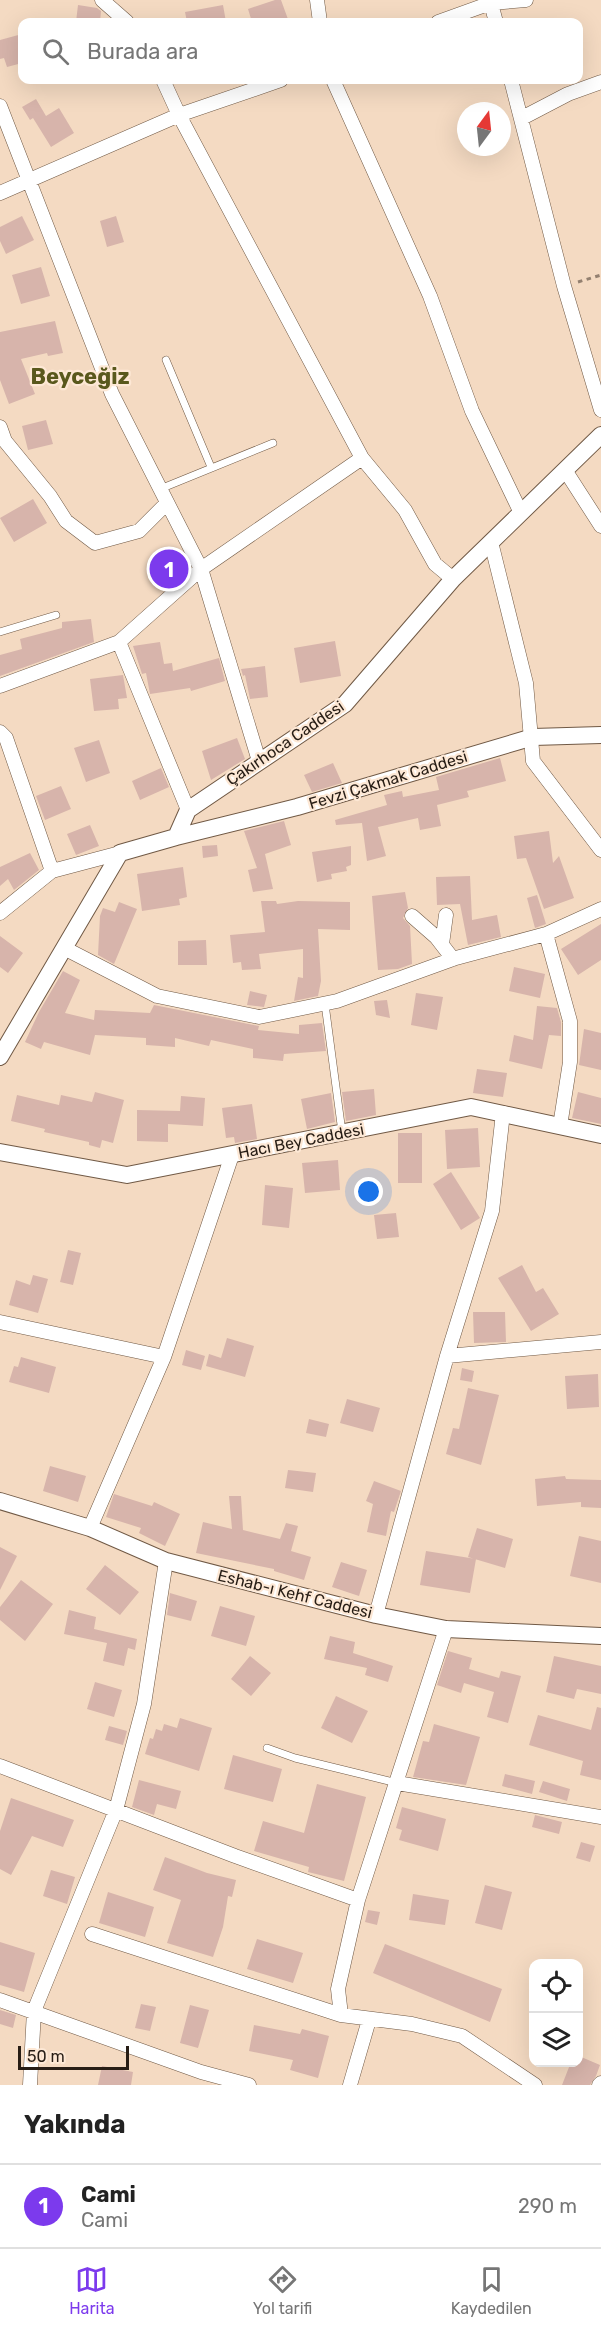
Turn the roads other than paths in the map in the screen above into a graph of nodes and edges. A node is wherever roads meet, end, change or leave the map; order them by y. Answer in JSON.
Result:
{"nodes":[{"id":1,"x":102,"y":0,"type":"edge"},
{"id":2,"x":317,"y":0,"type":"edge"},
{"id":3,"x":526,"y":0,"type":"edge"},
{"id":4,"x":490,"y":1,"type":"edge"},
{"id":5,"x":122,"y":18,"type":"edge"},
{"id":6,"x":319,"y":18,"type":"edge"},
{"id":7,"x":448,"y":18,"type":"edge"},
{"id":8,"x":495,"y":18,"type":"edge"},
{"id":9,"x":601,"y":82,"type":"edge"},
{"id":10,"x":165,"y":84,"type":"edge"},
{"id":11,"x":269,"y":84,"type":"edge"},
{"id":12,"x":335,"y":84,"type":"edge"},
{"id":13,"x":513,"y":84,"type":"edge"},
{"id":14,"x":0,"y":106,"type":"edge"},
{"id":15,"x":179,"y":115,"type":"junction"},
{"id":16,"x":522,"y":118,"type":"junction"},
{"id":17,"x":30,"y":180,"type":"junction"},
{"id":18,"x":0,"y":193,"type":"edge"},
{"id":19,"x":166,"y":360,"type":"dead end"},
{"id":20,"x":601,"y":410,"type":"edge"},
{"id":21,"x":0,"y":427,"type":"edge"},
{"id":22,"x":601,"y":435,"type":"edge"},
{"id":23,"x":273,"y":443,"type":"dead end"},
{"id":24,"x":362,"y":458,"type":"junction"},
{"id":25,"x":211,"y":467,"type":"junction"},
{"id":26,"x":565,"y":470,"type":"junction"},
{"id":27,"x":160,"y":489,"type":"junction"},
{"id":28,"x":167,"y":503,"type":"junction"},
{"id":29,"x":521,"y":513,"type":"junction"},
{"id":30,"x":601,"y":525,"type":"edge"},
{"id":31,"x":491,"y":542,"type":"junction"},
{"id":32,"x":201,"y":569,"type":"junction"},
{"id":33,"x":453,"y":579,"type":"junction"},
{"id":34,"x":56,"y":615,"type":"dead end"},
{"id":35,"x":0,"y":632,"type":"edge"},
{"id":36,"x":119,"y":642,"type":"junction"},
{"id":37,"x":0,"y":686,"type":"edge"},
{"id":38,"x":0,"y":732,"type":"edge"},
{"id":39,"x":601,"y":735,"type":"edge"},
{"id":40,"x":533,"y":737,"type":"junction"},
{"id":41,"x":259,"y":761,"type":"junction"},
{"id":42,"x":188,"y":810,"type":"junction"},
{"id":43,"x":176,"y":837,"type":"junction"},
{"id":44,"x":601,"y":850,"type":"edge"},
{"id":45,"x":120,"y":853,"type":"junction"},
{"id":46,"x":52,"y":871,"type":"junction"},
{"id":47,"x":601,"y":909,"type":"edge"},
{"id":48,"x":0,"y":913,"type":"edge"},
{"id":49,"x":446,"y":915,"type":"dead end"},
{"id":50,"x":412,"y":916,"type":"dead end"},
{"id":51,"x":546,"y":934,"type":"junction"},
{"id":52,"x":442,"y":944,"type":"junction"},
{"id":53,"x":64,"y":948,"type":"junction"},
{"id":54,"x":453,"y":959,"type":"junction"},
{"id":55,"x":325,"y":1004,"type":"junction"},
{"id":56,"x":0,"y":1057,"type":"edge"},
{"id":57,"x":502,"y":1113,"type":"junction"},
{"id":58,"x":560,"y":1126,"type":"junction"},
{"id":59,"x":342,"y":1133,"type":"junction"},
{"id":60,"x":601,"y":1135,"type":"edge"},
{"id":61,"x":0,"y":1152,"type":"edge"},
{"id":62,"x":232,"y":1155,"type":"junction"},
{"id":63,"x":0,"y":1322,"type":"edge"},
{"id":64,"x":601,"y":1342,"type":"edge"},
{"id":65,"x":447,"y":1356,"type":"junction"},
{"id":66,"x":164,"y":1357,"type":"junction"},
{"id":67,"x":0,"y":1501,"type":"edge"},
{"id":68,"x":90,"y":1528,"type":"junction"},
{"id":69,"x":166,"y":1561,"type":"junction"},
{"id":70,"x":376,"y":1615,"type":"junction"},
{"id":71,"x":446,"y":1629,"type":"junction"},
{"id":72,"x":601,"y":1636,"type":"edge"},
{"id":73,"x":267,"y":1748,"type":"dead end"},
{"id":74,"x":0,"y":1766,"type":"edge"},
{"id":75,"x":397,"y":1783,"type":"junction"},
{"id":76,"x":116,"y":1809,"type":"junction"},
{"id":77,"x":601,"y":1817,"type":"edge"},
{"id":78,"x":358,"y":1900,"type":"junction"},
{"id":79,"x":92,"y":1934,"type":"dead end"},
{"id":80,"x":0,"y":2000,"type":"edge"},
{"id":81,"x":34,"y":2011,"type":"junction"},
{"id":82,"x":341,"y":2015,"type":"junction"},
{"id":83,"x":369,"y":2020,"type":"junction"},
{"id":84,"x":30,"y":2085,"type":"edge"},
{"id":85,"x":249,"y":2085,"type":"edge"},
{"id":86,"x":350,"y":2085,"type":"edge"},
{"id":87,"x":535,"y":2085,"type":"edge"}],
"edges":[{"from":1,"to":5,"type":"street"},
{"from":2,"to":6,"type":"street"},
{"from":3,"to":4,"type":"street"},
{"from":4,"to":7,"type":"street"},
{"from":4,"to":8,"type":"street"},
{"from":9,"to":16,"type":"street"},
{"from":10,"to":15,"type":"street"},
{"from":11,"to":15,"type":"street"},
{"from":12,"to":29,"type":"street"},
{"from":13,"to":16,"type":"street"},
{"from":14,"to":17,"type":"street"},
{"from":15,"to":17,"type":"street"},
{"from":15,"to":24,"type":"street"},
{"from":16,"to":20,"type":"street"},
{"from":17,"to":18,"type":"street"},
{"from":17,"to":27,"type":"street"},
{"from":19,"to":25,"type":"lane"},
{"from":21,"to":28,"type":"street"},
{"from":22,"to":26,"type":"street","name":"Çakırhoca Caddesi"},
{"from":23,"to":25,"type":"lane"},
{"from":24,"to":32,"type":"street"},
{"from":24,"to":33,"type":"street"},
{"from":25,"to":27,"type":"lane"},
{"from":26,"to":29,"type":"street","name":"Çakırhoca Caddesi"},
{"from":26,"to":30,"type":"street"},
{"from":27,"to":28,"type":"street"},
{"from":28,"to":32,"type":"street"},
{"from":29,"to":31,"type":"street","name":"Çakırhoca Caddesi"},
{"from":31,"to":33,"type":"street","name":"Çakırhoca Caddesi"},
{"from":31,"to":40,"type":"street"},
{"from":32,"to":36,"type":"street"},
{"from":32,"to":41,"type":"street"},
{"from":33,"to":41,"type":"street","name":"Çakırhoca Caddesi"},
{"from":34,"to":35,"type":"lane"},
{"from":36,"to":37,"type":"street"},
{"from":36,"to":42,"type":"street"},
{"from":38,"to":46,"type":"street"},
{"from":39,"to":40,"type":"street","name":"Fevzi Çakmak Caddesi"},
{"from":40,"to":43,"type":"street","name":"Fevzi Çakmak Caddesi"},
{"from":40,"to":44,"type":"street"},
{"from":41,"to":42,"type":"street","name":"Çakırhoca Caddesi"},
{"from":42,"to":43,"type":"street"},
{"from":43,"to":45,"type":"street"},
{"from":45,"to":46,"type":"street"},
{"from":45,"to":53,"type":"street"},
{"from":46,"to":48,"type":"street"},
{"from":47,"to":51,"type":"street"},
{"from":49,"to":52,"type":"street"},
{"from":50,"to":52,"type":"street"},
{"from":51,"to":54,"type":"street"},
{"from":51,"to":58,"type":"street"},
{"from":52,"to":54,"type":"street"},
{"from":53,"to":55,"type":"street"},
{"from":53,"to":56,"type":"street"},
{"from":54,"to":55,"type":"street"},
{"from":55,"to":59,"type":"lane"},
{"from":57,"to":58,"type":"street","name":"Hacı Bey Caddesi"},
{"from":57,"to":59,"type":"street","name":"Hacı Bey Caddesi"},
{"from":57,"to":65,"type":"street"},
{"from":58,"to":60,"type":"street","name":"Hacı Bey Caddesi"},
{"from":59,"to":62,"type":"street","name":"Hacı Bey Caddesi"},
{"from":61,"to":62,"type":"street","name":"Hacı Bey Caddesi"},
{"from":62,"to":66,"type":"street"},
{"from":63,"to":66,"type":"street"},
{"from":64,"to":65,"type":"street"},
{"from":65,"to":70,"type":"street"},
{"from":66,"to":68,"type":"street"},
{"from":67,"to":68,"type":"street","name":"Eshab-ı Kehf Caddesi"},
{"from":68,"to":69,"type":"street","name":"Eshab-ı Kehf Caddesi"},
{"from":69,"to":70,"type":"street","name":"Eshab-ı Kehf Caddesi"},
{"from":69,"to":76,"type":"street"},
{"from":70,"to":71,"type":"street","name":"Eshab-ı Kehf Caddesi"},
{"from":71,"to":72,"type":"street","name":"Eshab-ı Kehf Caddesi"},
{"from":71,"to":75,"type":"street"},
{"from":73,"to":75,"type":"lane"},
{"from":74,"to":76,"type":"street"},
{"from":75,"to":77,"type":"street"},
{"from":75,"to":78,"type":"street"},
{"from":76,"to":78,"type":"street"},
{"from":76,"to":81,"type":"street"},
{"from":78,"to":82,"type":"street"},
{"from":79,"to":82,"type":"street"},
{"from":80,"to":81,"type":"street"},
{"from":81,"to":84,"type":"street"},
{"from":81,"to":85,"type":"street"},
{"from":82,"to":83,"type":"street"},
{"from":83,"to":86,"type":"street"},
{"from":83,"to":87,"type":"street"}]}
